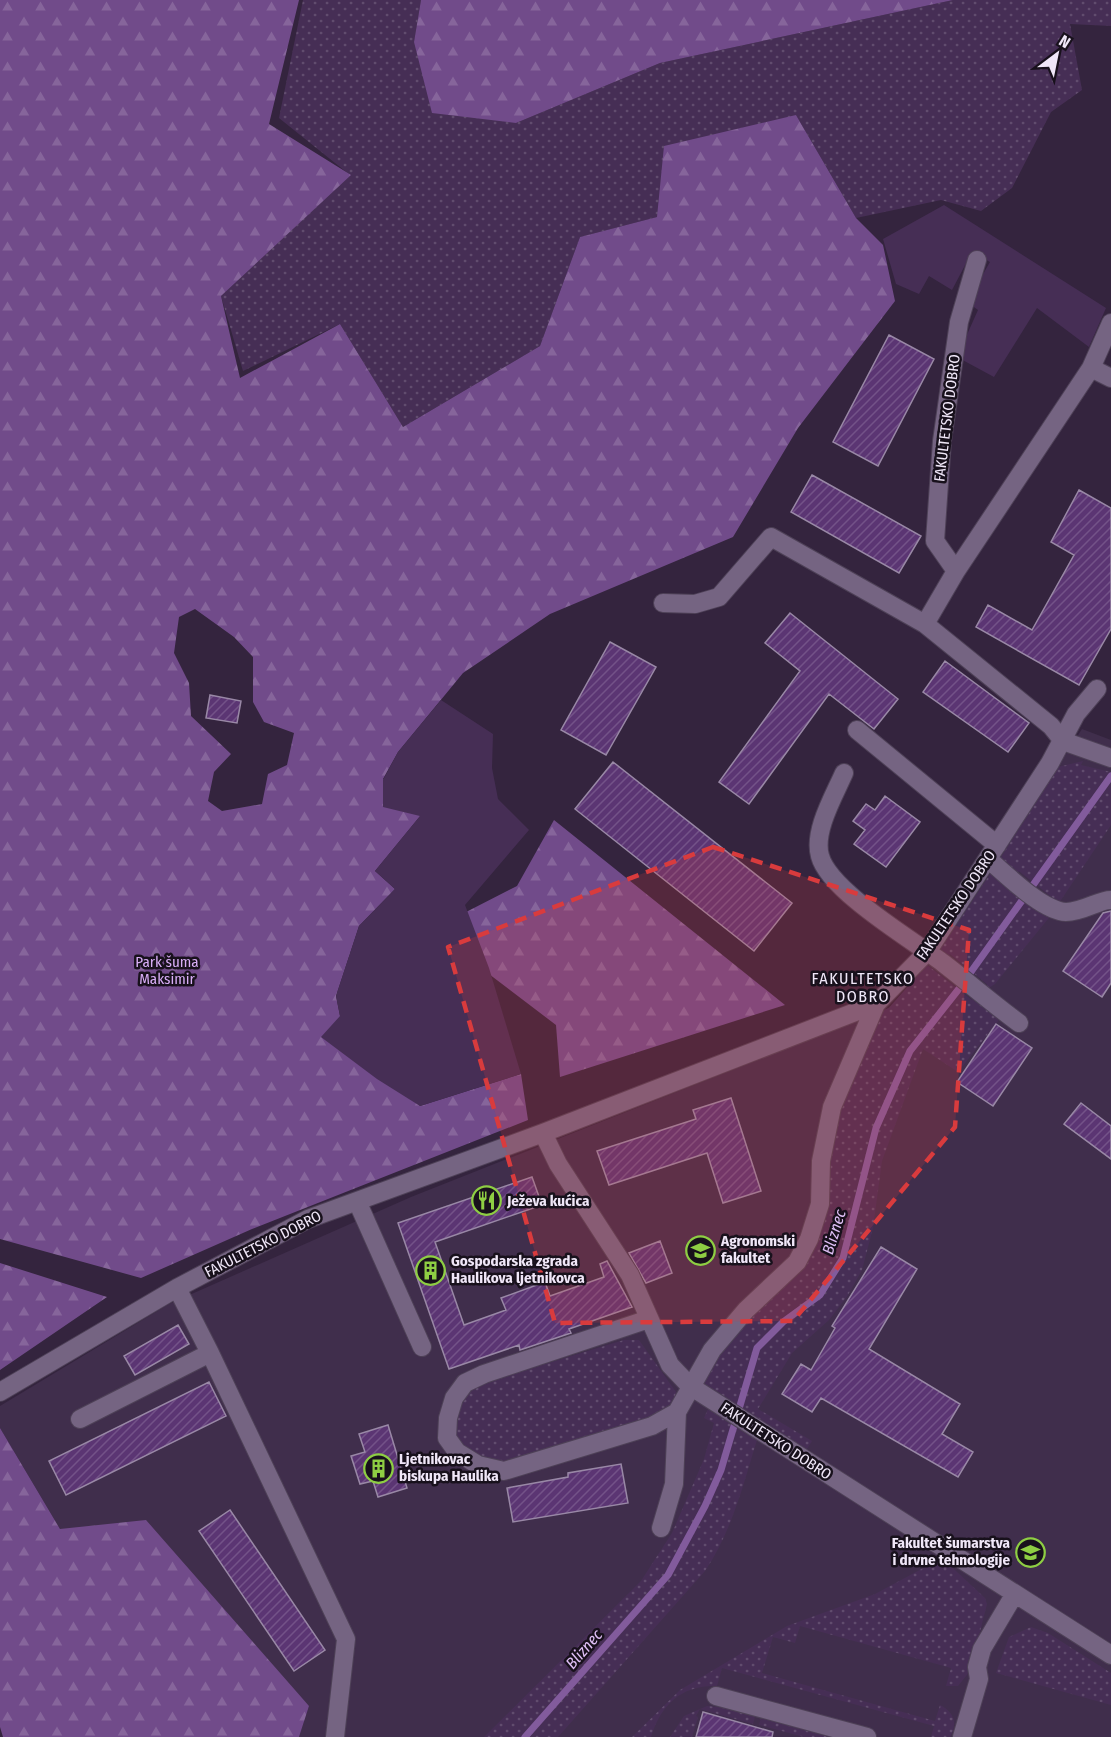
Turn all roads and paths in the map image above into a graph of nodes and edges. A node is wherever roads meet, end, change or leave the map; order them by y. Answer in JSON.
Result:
{"nodes":[{"id":1,"x":977,"y":260,"type":"dead end"},
{"id":2,"x":1111,"y":323,"type":"edge"},
{"id":3,"x":1091,"y":368,"type":"junction"},
{"id":4,"x":1111,"y":378,"type":"edge"},
{"id":5,"x":956,"y":571,"type":"junction"},
{"id":6,"x":663,"y":603,"type":"dead end"},
{"id":7,"x":925,"y":624,"type":"junction"},
{"id":8,"x":1097,"y":689,"type":"dead end"},
{"id":9,"x":857,"y":730,"type":"dead end"},
{"id":10,"x":1063,"y":741,"type":"junction"},
{"id":11,"x":1111,"y":758,"type":"edge"},
{"id":12,"x":844,"y":773,"type":"dead end"},
{"id":13,"x":992,"y":852,"type":"junction"},
{"id":14,"x":1111,"y":900,"type":"edge"},
{"id":15,"x":927,"y":952,"type":"junction"},
{"id":16,"x":876,"y":1004,"type":"junction"},
{"id":17,"x":1019,"y":1023,"type":"dead end"},
{"id":18,"x":543,"y":1133,"type":"junction"},
{"id":19,"x":357,"y":1201,"type":"junction"},
{"id":20,"x":177,"y":1288,"type":"junction"},
{"id":21,"x":649,"y":1319,"type":"junction"},
{"id":22,"x":422,"y":1347,"type":"dead end"},
{"id":23,"x":210,"y":1353,"type":"junction"},
{"id":24,"x":690,"y":1386,"type":"junction"},
{"id":25,"x":0,"y":1392,"type":"edge"},
{"id":26,"x":677,"y":1412,"type":"junction"},
{"id":27,"x":80,"y":1419,"type":"dead end"},
{"id":28,"x":661,"y":1528,"type":"dead end"},
{"id":29,"x":1014,"y":1594,"type":"junction"},
{"id":30,"x":1111,"y":1655,"type":"edge"},
{"id":31,"x":716,"y":1696,"type":"dead end"},
{"id":32,"x":335,"y":1737,"type":"edge"},
{"id":33,"x":867,"y":1737,"type":"edge"},
{"id":34,"x":962,"y":1737,"type":"edge"}],
"edges":[{"from":1,"to":5,"type":"street","name":"FAKULTETSKO DOBRO"},
{"from":2,"to":3,"type":"street"},
{"from":3,"to":4,"type":"street"},
{"from":3,"to":5,"type":"street"},
{"from":5,"to":7,"type":"street"},
{"from":6,"to":7,"type":"street"},
{"from":7,"to":10,"type":"street"},
{"from":8,"to":10,"type":"street","name":"FAKULTETSKO DOBRO"},
{"from":9,"to":13,"type":"street"},
{"from":10,"to":11,"type":"street"},
{"from":10,"to":13,"type":"street","name":"FAKULTETSKO DOBRO"},
{"from":12,"to":15,"type":"street"},
{"from":13,"to":14,"type":"street"},
{"from":13,"to":15,"type":"street","name":"FAKULTETSKO DOBRO"},
{"from":15,"to":16,"type":"street","name":"FAKULTETSKO DOBRO"},
{"from":15,"to":17,"type":"street"},
{"from":16,"to":18,"type":"street","name":"FAKULTETSKO DOBRO"},
{"from":16,"to":24,"type":"street"},
{"from":18,"to":19,"type":"street","name":"FAKULTETSKO DOBRO"},
{"from":18,"to":21,"type":"street","name":"FAKULTETSKO DOBRO"},
{"from":19,"to":20,"type":"street","name":"FAKULTETSKO DOBRO"},
{"from":19,"to":22,"type":"street"},
{"from":20,"to":23,"type":"street"},
{"from":20,"to":25,"type":"street","name":"FAKULTETSKO DOBRO"},
{"from":21,"to":24,"type":"street","name":"FAKULTETSKO DOBRO"},
{"from":21,"to":26,"type":"street"},
{"from":23,"to":27,"type":"street"},
{"from":23,"to":32,"type":"street"},
{"from":24,"to":26,"type":"street"},
{"from":24,"to":29,"type":"street","name":"FAKULTETSKO DOBRO"},
{"from":26,"to":28,"type":"street"},
{"from":29,"to":30,"type":"street","name":"FAKULTETSKO DOBRO"},
{"from":29,"to":34,"type":"street"},
{"from":31,"to":33,"type":"street"}]}
